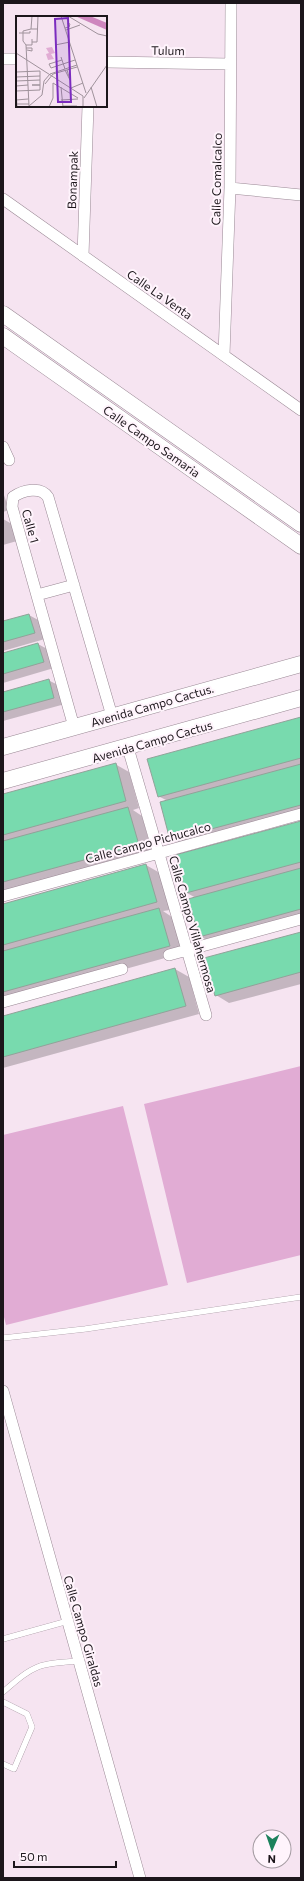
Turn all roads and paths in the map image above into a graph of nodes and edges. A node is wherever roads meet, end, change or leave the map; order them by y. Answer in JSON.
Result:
{"nodes":[{"id":1,"x":231,"y":3,"type":"edge"},
{"id":2,"x":3,"y":59,"type":"edge"},
{"id":3,"x":16,"y":59,"type":"edge"},
{"id":4,"x":107,"y":62,"type":"edge"},
{"id":5,"x":230,"y":64,"type":"junction"},
{"id":6,"x":88,"y":107,"type":"edge"},
{"id":7,"x":230,"y":188,"type":"junction"},
{"id":8,"x":301,"y":195,"type":"edge"},
{"id":9,"x":3,"y":199,"type":"edge"},
{"id":10,"x":83,"y":256,"type":"junction"},
{"id":11,"x":3,"y":315,"type":"edge"},
{"id":12,"x":3,"y":336,"type":"edge"},
{"id":13,"x":224,"y":355,"type":"junction"},
{"id":14,"x":301,"y":410,"type":"edge"},
{"id":15,"x":3,"y":447,"type":"edge"},
{"id":16,"x":9,"y":460,"type":"dead end"},
{"id":17,"x":301,"y":524,"type":"edge"},
{"id":18,"x":301,"y":546,"type":"edge"},
{"id":19,"x":74,"y":585,"type":"junction"},
{"id":20,"x":37,"y":595,"type":"junction"},
{"id":21,"x":301,"y":664,"type":"edge"},
{"id":22,"x":301,"y":698,"type":"edge"},
{"id":23,"x":112,"y":716,"type":"junction"},
{"id":24,"x":74,"y":727,"type":"junction"},
{"id":25,"x":3,"y":747,"type":"edge"},
{"id":26,"x":128,"y":748,"type":"junction"},
{"id":27,"x":3,"y":781,"type":"edge"},
{"id":28,"x":301,"y":814,"type":"edge"},
{"id":29,"x":159,"y":852,"type":"junction"},
{"id":30,"x":3,"y":896,"type":"edge"},
{"id":31,"x":301,"y":918,"type":"edge"},
{"id":32,"x":187,"y":950,"type":"junction"},
{"id":33,"x":168,"y":955,"type":"dead end"},
{"id":34,"x":122,"y":969,"type":"dead end"},
{"id":35,"x":3,"y":1002,"type":"edge"},
{"id":36,"x":206,"y":1015,"type":"dead end"},
{"id":37,"x":301,"y":1297,"type":"edge"},
{"id":38,"x":3,"y":1338,"type":"edge"},
{"id":39,"x":3,"y":1391,"type":"edge"},
{"id":40,"x":68,"y":1621,"type":"junction"},
{"id":41,"x":3,"y":1639,"type":"edge"},
{"id":42,"x":79,"y":1661,"type":"junction"},
{"id":43,"x":3,"y":1692,"type":"edge"},
{"id":44,"x":3,"y":1702,"type":"edge"},
{"id":45,"x":3,"y":1764,"type":"edge"},
{"id":46,"x":140,"y":1878,"type":"edge"}],
"edges":[{"from":1,"to":5,"type":"street","name":"Calle Comalcalco"},
{"from":2,"to":3,"type":"street"},
{"from":4,"to":5,"type":"street","name":"Tulum"},
{"from":5,"to":7,"type":"street","name":"Calle Comalcalco"},
{"from":6,"to":10,"type":"street","name":"Bonampak"},
{"from":7,"to":8,"type":"street"},
{"from":7,"to":13,"type":"street","name":"Calle Comalcalco"},
{"from":9,"to":10,"type":"street","name":"Calle La Venta"},
{"from":10,"to":13,"type":"street","name":"Calle La Venta"},
{"from":11,"to":17,"type":"street","name":"Calle Campo Samaria"},
{"from":12,"to":18,"type":"street","name":"Calle Campo Samaria"},
{"from":13,"to":14,"type":"street","name":"Calle La Venta"},
{"from":15,"to":16,"type":"street"},
{"from":19,"to":20,"type":"street"},
{"from":19,"to":20,"type":"street","name":"Calle 1"},
{"from":19,"to":23,"type":"street","name":"Calle 1"},
{"from":20,"to":24,"type":"street","name":"Calle 1"},
{"from":21,"to":23,"type":"street","name":"Avenida Campo Cactus."},
{"from":22,"to":26,"type":"street","name":"Avenida Campo Cactus"},
{"from":23,"to":24,"type":"street","name":"Avenida Campo Cactus."},
{"from":24,"to":25,"type":"street","name":"Avenida Campo Cactus."},
{"from":26,"to":27,"type":"street","name":"Avenida Campo Cactus"},
{"from":26,"to":29,"type":"street","name":"Calle Campo Villahermosa"},
{"from":28,"to":29,"type":"street","name":"Calle Campo Pichucalco"},
{"from":29,"to":30,"type":"street","name":"Calle Campo Pichucalco"},
{"from":29,"to":32,"type":"street","name":"Calle Campo Villahermosa"},
{"from":31,"to":32,"type":"street"},
{"from":32,"to":33,"type":"street"},
{"from":32,"to":36,"type":"street","name":"Calle Campo Villahermosa"},
{"from":34,"to":35,"type":"street"},
{"from":37,"to":38,"type":"lane"},
{"from":39,"to":40,"type":"street","name":"Calle Campo Giraldas"},
{"from":40,"to":41,"type":"lane"},
{"from":40,"to":42,"type":"street","name":"Calle Campo Giraldas"},
{"from":42,"to":43,"type":"lane"},
{"from":42,"to":46,"type":"street","name":"Calle Campo Giraldas"},
{"from":44,"to":45,"type":"lane"}]}
